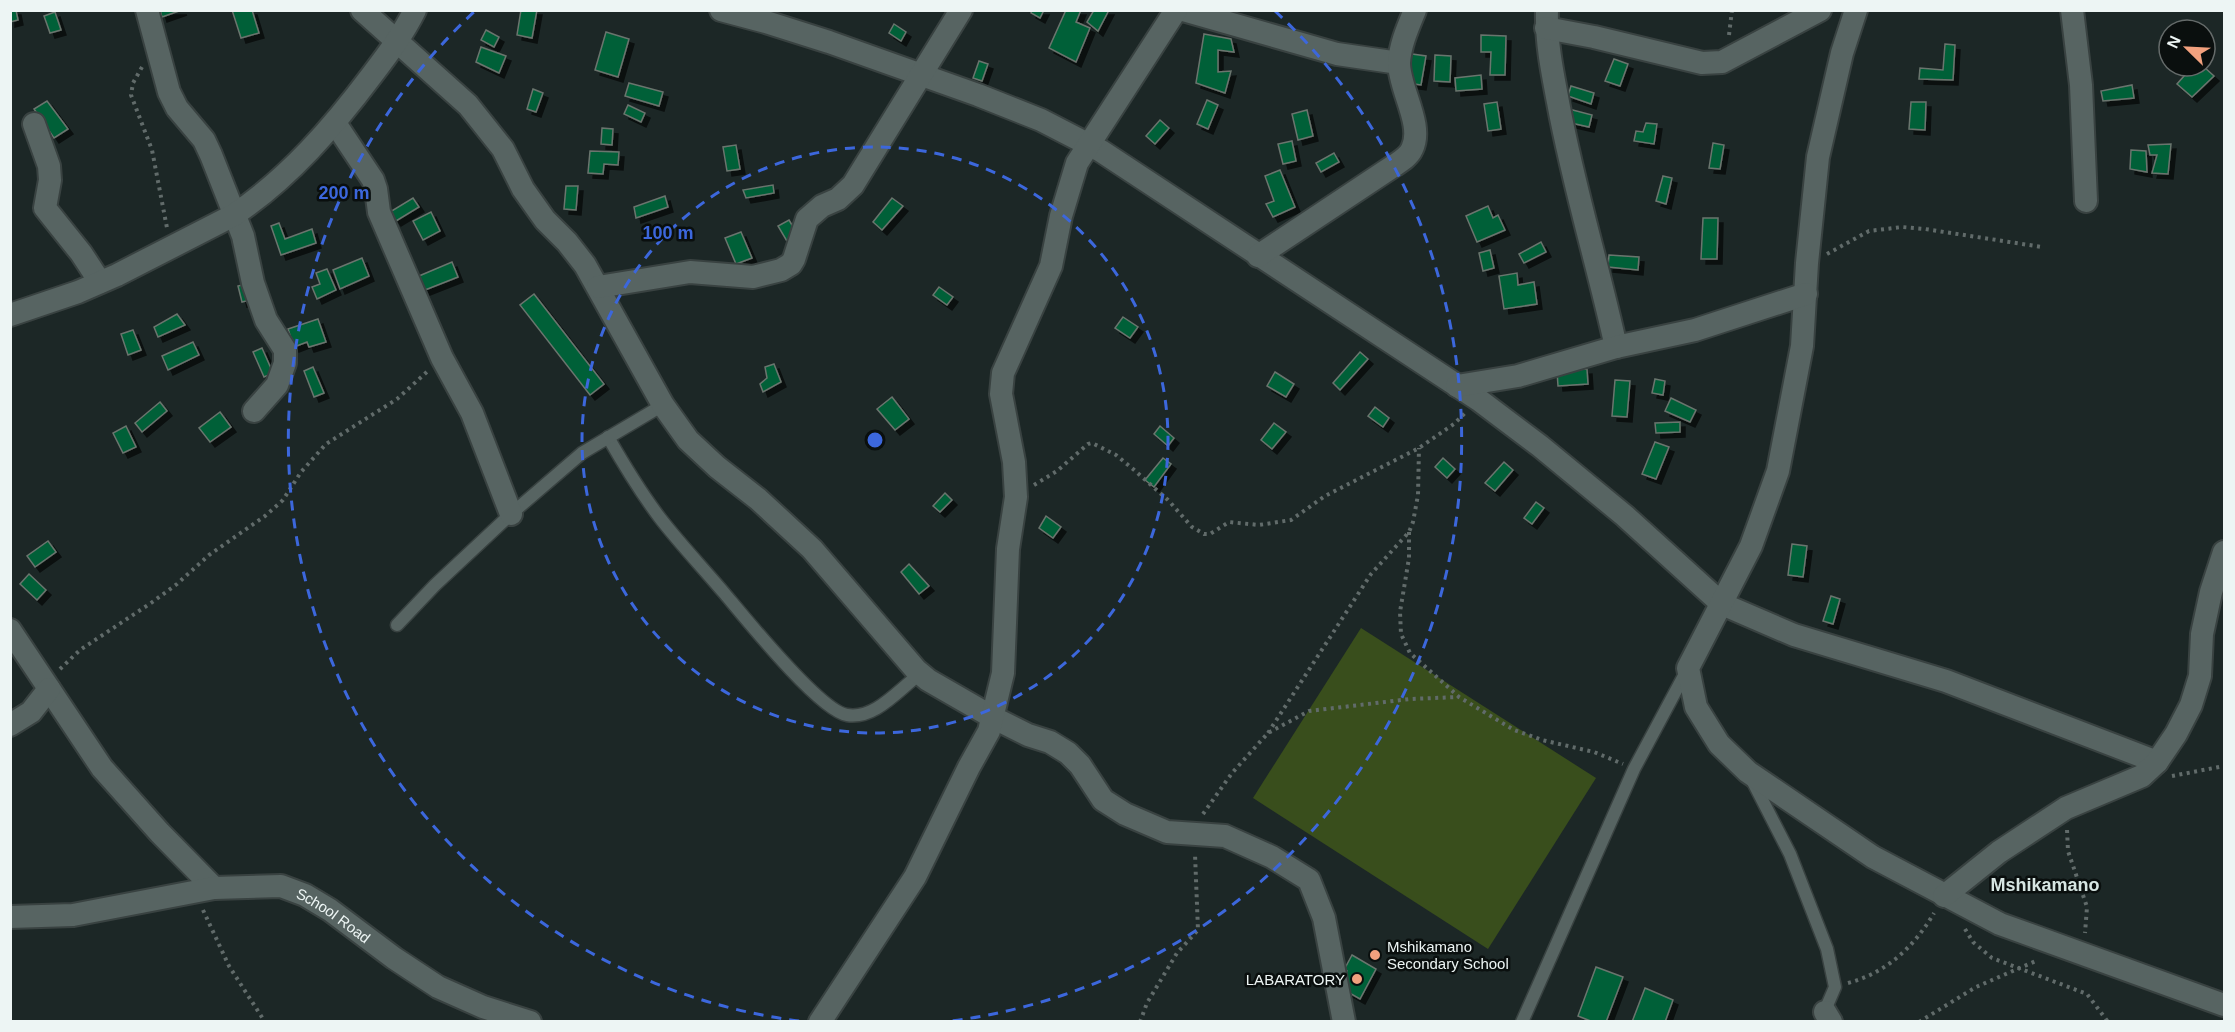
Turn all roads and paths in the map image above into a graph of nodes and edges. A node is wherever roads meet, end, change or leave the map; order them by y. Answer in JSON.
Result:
{"nodes":[{"id":1,"x":147,"y":10,"type":"edge"},
{"id":2,"x":362,"y":10,"type":"edge"},
{"id":3,"x":415,"y":10,"type":"edge"},
{"id":4,"x":721,"y":10,"type":"edge"},
{"id":5,"x":961,"y":10,"type":"edge"},
{"id":6,"x":1176,"y":10,"type":"edge"},
{"id":7,"x":1183,"y":10,"type":"edge"},
{"id":8,"x":1415,"y":10,"type":"edge"},
{"id":9,"x":1820,"y":10,"type":"edge"},
{"id":10,"x":1856,"y":10,"type":"edge"},
{"id":11,"x":2072,"y":10,"type":"edge"},
{"id":12,"x":1546,"y":19,"type":"edge"},
{"id":13,"x":398,"y":40,"type":"junction"},
{"id":14,"x":156,"y":48,"type":"junction"},
{"id":15,"x":1399,"y":63,"type":"junction"},
{"id":16,"x":921,"y":75,"type":"junction"},
{"id":17,"x":335,"y":123,"type":"junction"},
{"id":18,"x":34,"y":124,"type":"dead end"},
{"id":19,"x":1088,"y":143,"type":"junction"},
{"id":20,"x":2086,"y":201,"type":"dead end"},
{"id":21,"x":234,"y":215,"type":"junction"},
{"id":22,"x":169,"y":247,"type":"junction"},
{"id":23,"x":2042,"y":247,"type":"dead end"},
{"id":24,"x":1258,"y":256,"type":"junction"},
{"id":25,"x":1807,"y":262,"type":"junction"},
{"id":26,"x":100,"y":282,"type":"junction"},
{"id":27,"x":598,"y":287,"type":"junction"},
{"id":28,"x":1806,"y":294,"type":"junction"},
{"id":29,"x":10,"y":315,"type":"edge"},
{"id":30,"x":1616,"y":347,"type":"junction"},
{"id":31,"x":442,"y":358,"type":"junction"},
{"id":32,"x":1457,"y":386,"type":"junction"},
{"id":33,"x":1479,"y":400,"type":"junction"},
{"id":34,"x":663,"y":405,"type":"junction"},
{"id":35,"x":255,"y":411,"type":"dead end"},
{"id":36,"x":608,"y":437,"type":"junction"},
{"id":37,"x":1419,"y":448,"type":"junction"},
{"id":38,"x":1016,"y":497,"type":"junction"},
{"id":39,"x":511,"y":514,"type":"junction"},
{"id":40,"x":1410,"y":532,"type":"junction"},
{"id":41,"x":2224,"y":552,"type":"edge"},
{"id":42,"x":1722,"y":604,"type":"junction"},
{"id":43,"x":397,"y":625,"type":"dead end"},
{"id":44,"x":10,"y":630,"type":"edge"},
{"id":45,"x":1688,"y":668,"type":"junction"},
{"id":46,"x":920,"y":674,"type":"junction"},
{"id":47,"x":48,"y":686,"type":"junction"},
{"id":48,"x":1459,"y":697,"type":"junction"},
{"id":49,"x":994,"y":718,"type":"junction"},
{"id":50,"x":10,"y":725,"type":"edge"},
{"id":51,"x":1268,"y":733,"type":"junction"},
{"id":52,"x":2157,"y":762,"type":"junction"},
{"id":53,"x":1634,"y":769,"type":"junction"},
{"id":54,"x":1748,"y":772,"type":"junction"},
{"id":55,"x":2066,"y":808,"type":"junction"},
{"id":56,"x":1167,"y":832,"type":"junction"},
{"id":57,"x":1191,"y":832,"type":"junction"},
{"id":58,"x":204,"y":890,"type":"junction"},
{"id":59,"x":1948,"y":898,"type":"junction"},
{"id":60,"x":10,"y":917,"type":"edge"},
{"id":61,"x":2065,"y":947,"type":"junction"},
{"id":62,"x":2092,"y":956,"type":"junction"},
{"id":63,"x":2018,"y":969,"type":"junction"},
{"id":64,"x":1835,"y":987,"type":"junction"},
{"id":65,"x":2224,"y":1005,"type":"edge"},
{"id":66,"x":1825,"y":1018,"type":"edge"},
{"id":67,"x":266,"y":1022,"type":"edge"},
{"id":68,"x":530,"y":1022,"type":"edge"},
{"id":69,"x":820,"y":1022,"type":"edge"},
{"id":70,"x":1140,"y":1022,"type":"edge"},
{"id":71,"x":1344,"y":1022,"type":"edge"},
{"id":72,"x":1522,"y":1022,"type":"edge"},
{"id":73,"x":1919,"y":1022,"type":"edge"},
{"id":74,"x":2108,"y":1022,"type":"edge"}],
"edges":[{"from":1,"to":14,"type":"street"},
{"from":2,"to":13,"type":"street"},
{"from":3,"to":13,"type":"street"},
{"from":4,"to":16,"type":"street"},
{"from":5,"to":16,"type":"street"},
{"from":6,"to":19,"type":"street"},
{"from":7,"to":15,"type":"street"},
{"from":8,"to":15,"type":"street"},
{"from":9,"to":12,"type":"street"},
{"from":10,"to":25,"type":"street"},
{"from":11,"to":20,"type":"street"},
{"from":12,"to":30,"type":"street"},
{"from":13,"to":17,"type":"street"},
{"from":13,"to":27,"type":"street"},
{"from":14,"to":21,"type":"street"},
{"from":14,"to":22,"type":"path"},
{"from":15,"to":24,"type":"street"},
{"from":16,"to":19,"type":"street"},
{"from":16,"to":27,"type":"street"},
{"from":17,"to":21,"type":"street"},
{"from":17,"to":31,"type":"street"},
{"from":18,"to":26,"type":"street"},
{"from":19,"to":24,"type":"street"},
{"from":19,"to":38,"type":"street"},
{"from":21,"to":22,"type":"street"},
{"from":21,"to":35,"type":"street"},
{"from":22,"to":26,"type":"street"},
{"from":23,"to":25,"type":"path"},
{"from":24,"to":32,"type":"street"},
{"from":25,"to":28,"type":"street"},
{"from":26,"to":29,"type":"street"},
{"from":27,"to":34,"type":"street"},
{"from":28,"to":30,"type":"street"},
{"from":28,"to":42,"type":"street"},
{"from":30,"to":32,"type":"street"},
{"from":31,"to":39,"type":"street"},
{"from":31,"to":47,"type":"path"},
{"from":32,"to":33,"type":"street"},
{"from":33,"to":37,"type":"path"},
{"from":33,"to":42,"type":"street"},
{"from":34,"to":36,"type":"lane"},
{"from":34,"to":46,"type":"street"},
{"from":36,"to":39,"type":"lane"},
{"from":36,"to":46,"type":"lane"},
{"from":37,"to":38,"type":"path"},
{"from":37,"to":40,"type":"path"},
{"from":38,"to":49,"type":"street"},
{"from":39,"to":43,"type":"lane"},
{"from":40,"to":48,"type":"path"},
{"from":40,"to":51,"type":"path"},
{"from":41,"to":52,"type":"street"},
{"from":42,"to":45,"type":"street"},
{"from":42,"to":52,"type":"street"},
{"from":44,"to":47,"type":"street"},
{"from":45,"to":53,"type":"lane"},
{"from":45,"to":54,"type":"street"},
{"from":46,"to":49,"type":"street"},
{"from":47,"to":50,"type":"street"},
{"from":47,"to":58,"type":"street"},
{"from":48,"to":51,"type":"path"},
{"from":48,"to":53,"type":"path"},
{"from":49,"to":56,"type":"street"},
{"from":49,"to":69,"type":"street"},
{"from":51,"to":57,"type":"path"},
{"from":52,"to":55,"type":"street"},
{"from":53,"to":72,"type":"lane"},
{"from":54,"to":59,"type":"street"},
{"from":54,"to":64,"type":"lane"},
{"from":55,"to":59,"type":"street"},
{"from":55,"to":62,"type":"path"},
{"from":56,"to":57,"type":"street"},
{"from":56,"to":70,"type":"path"},
{"from":57,"to":71,"type":"street"},
{"from":58,"to":60,"type":"street","name":"School Road"},
{"from":58,"to":67,"type":"path"},
{"from":58,"to":68,"type":"street","name":"School Road"},
{"from":59,"to":61,"type":"street"},
{"from":59,"to":63,"type":"path"},
{"from":59,"to":64,"type":"path"},
{"from":61,"to":62,"type":"street"},
{"from":61,"to":63,"type":"path"},
{"from":62,"to":65,"type":"street"},
{"from":63,"to":73,"type":"path"},
{"from":63,"to":74,"type":"path"},
{"from":64,"to":66,"type":"lane"}]}
